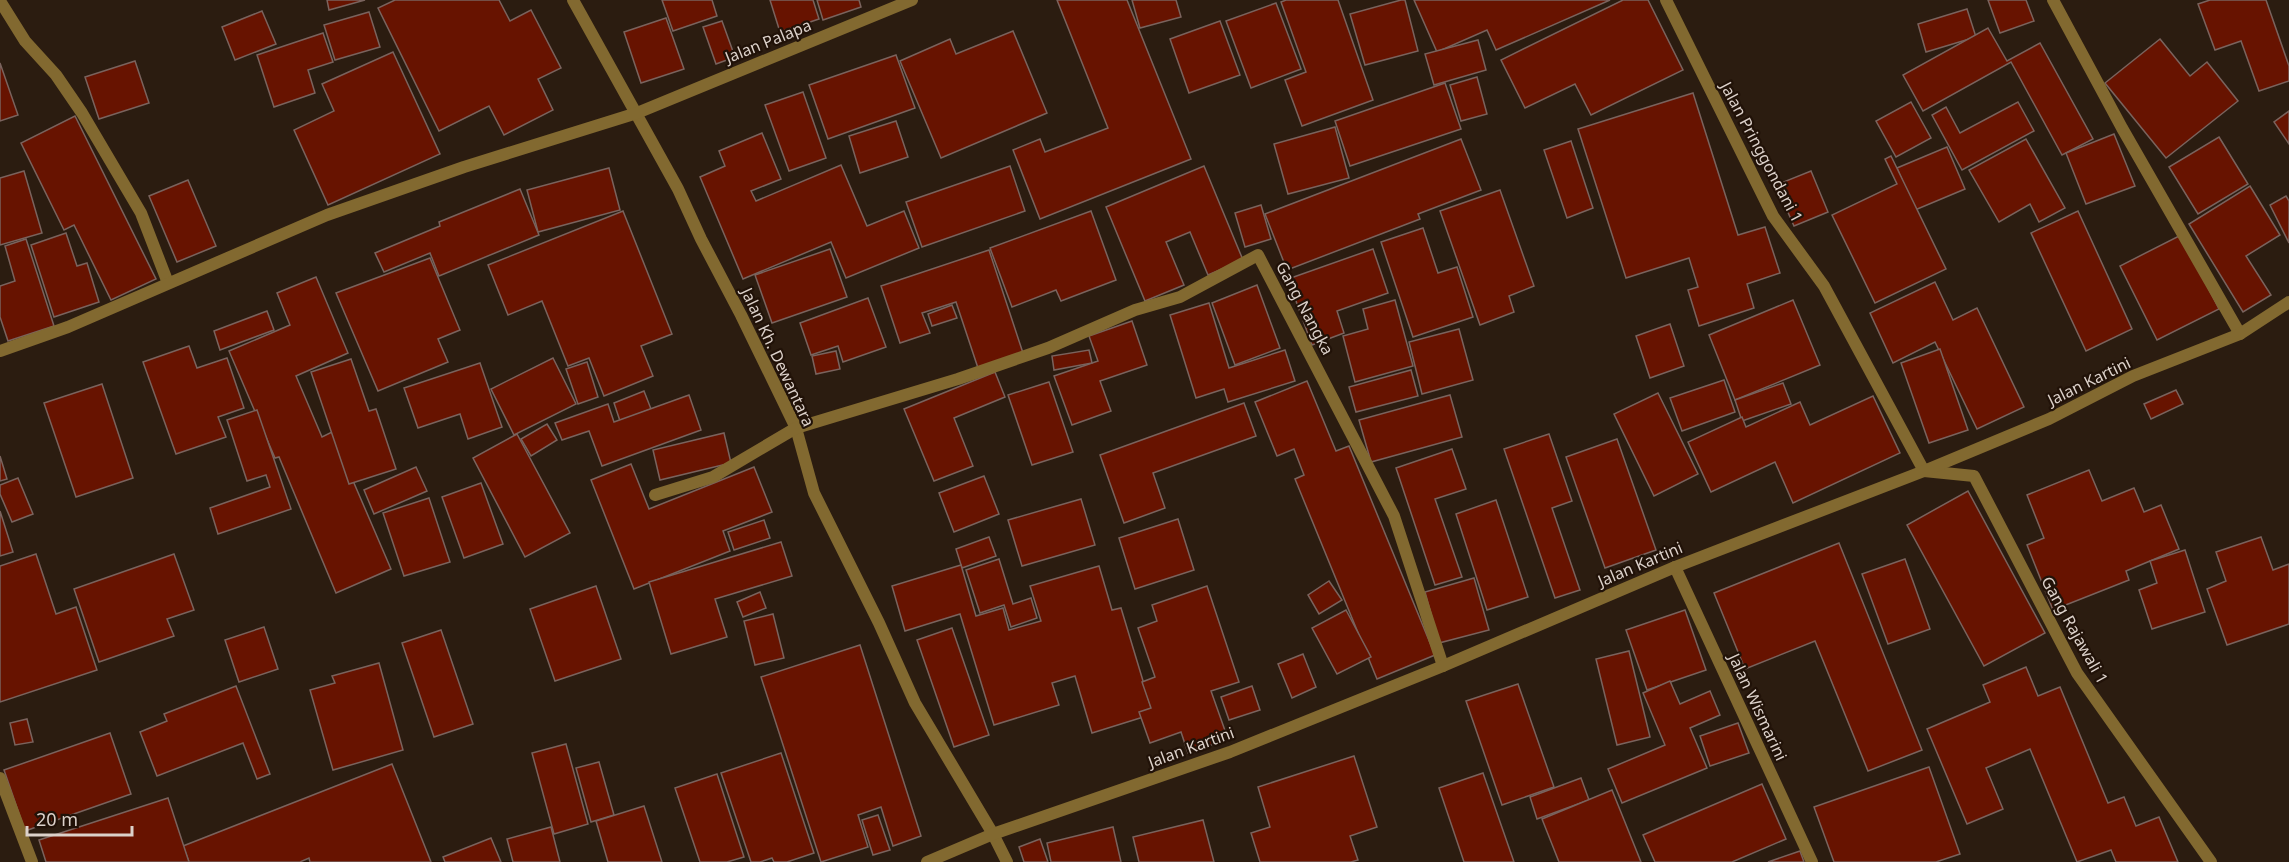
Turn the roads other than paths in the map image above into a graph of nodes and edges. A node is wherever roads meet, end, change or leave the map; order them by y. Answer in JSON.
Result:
{"nodes":[{"id":1,"x":573,"y":0,"type":"edge"},
{"id":2,"x":912,"y":0,"type":"edge"},
{"id":3,"x":1666,"y":0,"type":"edge"},
{"id":4,"x":2053,"y":0,"type":"edge"},
{"id":5,"x":0,"y":1,"type":"edge"},
{"id":6,"x":637,"y":113,"type":"junction"},
{"id":7,"x":168,"y":283,"type":"junction"},
{"id":8,"x":2289,"y":302,"type":"edge"},
{"id":9,"x":2240,"y":334,"type":"junction"},
{"id":10,"x":0,"y":351,"type":"edge"},
{"id":11,"x":796,"y":429,"type":"junction"},
{"id":12,"x":1924,"y":471,"type":"junction"},
{"id":13,"x":655,"y":495,"type":"dead end"},
{"id":14,"x":1675,"y":567,"type":"junction"},
{"id":15,"x":1443,"y":666,"type":"junction"},
{"id":16,"x":0,"y":778,"type":"edge"},
{"id":17,"x":993,"y":834,"type":"junction"},
{"id":18,"x":32,"y":862,"type":"edge"},
{"id":19,"x":927,"y":862,"type":"edge"},
{"id":20,"x":1007,"y":862,"type":"edge"},
{"id":21,"x":1812,"y":862,"type":"edge"},
{"id":22,"x":2211,"y":862,"type":"edge"}],
"edges":[{"from":1,"to":6,"type":"street","name":"Jalan Kh. Dewantara"},
{"from":2,"to":6,"type":"street","name":"Jalan Palapa"},
{"from":3,"to":12,"type":"street","name":"Jalan Pringgondani 1"},
{"from":4,"to":9,"type":"street"},
{"from":5,"to":7,"type":"street"},
{"from":6,"to":7,"type":"street","name":"Jalan Palapa"},
{"from":6,"to":11,"type":"street","name":"Jalan Kh. Dewantara"},
{"from":7,"to":10,"type":"street","name":"Jalan Palapa"},
{"from":8,"to":9,"type":"street","name":"Jalan Kartini"},
{"from":9,"to":12,"type":"street","name":"Jalan Kartini"},
{"from":11,"to":13,"type":"street"},
{"from":11,"to":15,"type":"street","name":"Gang Nangka"},
{"from":11,"to":17,"type":"street","name":"Jalan Kh. Dewantara"},
{"from":12,"to":14,"type":"street","name":"Jalan Kartini"},
{"from":12,"to":22,"type":"street","name":"Gang Rajawali 1"},
{"from":14,"to":15,"type":"street","name":"Jalan Kartini"},
{"from":14,"to":21,"type":"street","name":"Jalan Wismarini"},
{"from":15,"to":17,"type":"street","name":"Jalan Kartini"},
{"from":16,"to":18,"type":"street"},
{"from":17,"to":19,"type":"street","name":"Jalan Kartini"},
{"from":17,"to":20,"type":"street","name":"Jalan Kh. Dewantara"}]}
